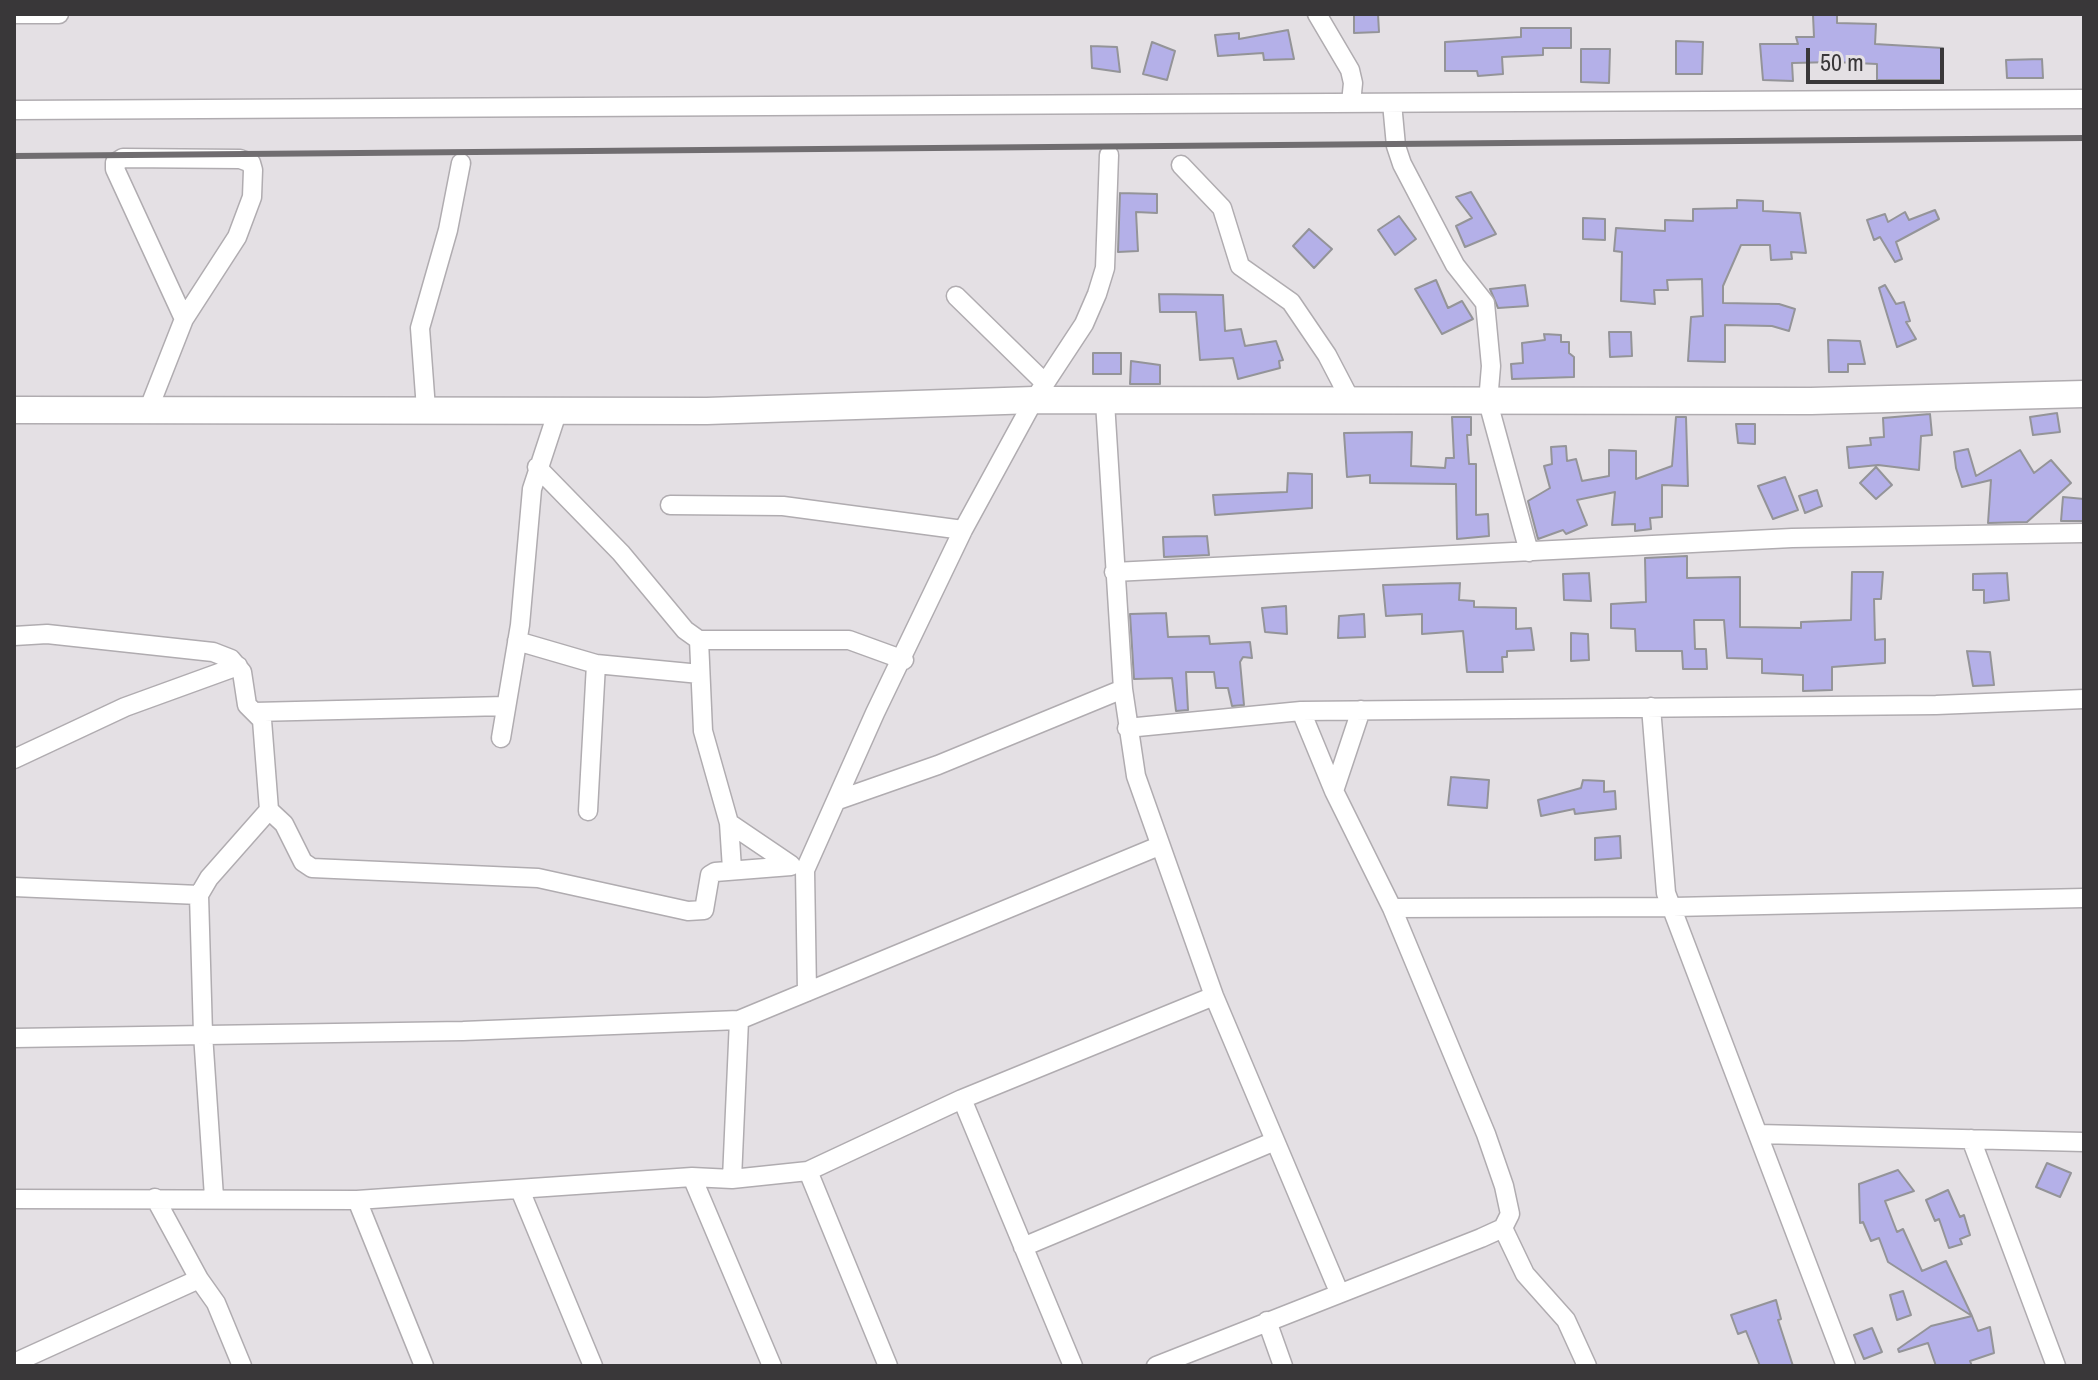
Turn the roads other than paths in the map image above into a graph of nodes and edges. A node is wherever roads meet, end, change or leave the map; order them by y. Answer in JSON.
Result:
{"nodes":[{"id":1,"x":14,"y":14,"type":"edge"},
{"id":2,"x":59,"y":14,"type":"edge"},
{"id":3,"x":1317,"y":14,"type":"edge"},
{"id":4,"x":2084,"y":99,"type":"edge"},
{"id":5,"x":1351,"y":103,"type":"junction"},
{"id":6,"x":1392,"y":103,"type":"junction"},
{"id":7,"x":14,"y":110,"type":"edge"},
{"id":8,"x":1109,"y":155,"type":"dead end"},
{"id":9,"x":461,"y":163,"type":"dead end"},
{"id":10,"x":1181,"y":165,"type":"dead end"},
{"id":11,"x":956,"y":296,"type":"dead end"},
{"id":12,"x":184,"y":319,"type":"junction"},
{"id":13,"x":1040,"y":392,"type":"junction"},
{"id":14,"x":2084,"y":394,"type":"edge"},
{"id":15,"x":1105,"y":402,"type":"junction"},
{"id":16,"x":1488,"y":402,"type":"junction"},
{"id":17,"x":1352,"y":403,"type":"junction"},
{"id":18,"x":149,"y":408,"type":"junction"},
{"id":19,"x":426,"y":409,"type":"junction"},
{"id":20,"x":14,"y":410,"type":"edge"},
{"id":21,"x":558,"y":410,"type":"junction"},
{"id":22,"x":537,"y":467,"type":"junction"},
{"id":23,"x":670,"y":505,"type":"dead end"},
{"id":24,"x":963,"y":530,"type":"junction"},
{"id":25,"x":2084,"y":533,"type":"edge"},
{"id":26,"x":1529,"y":552,"type":"junction"},
{"id":27,"x":1114,"y":572,"type":"junction"},
{"id":28,"x":14,"y":636,"type":"edge"},
{"id":29,"x":699,"y":640,"type":"junction"},
{"id":30,"x":517,"y":641,"type":"junction"},
{"id":31,"x":904,"y":660,"type":"junction"},
{"id":32,"x":596,"y":664,"type":"junction"},
{"id":33,"x":238,"y":666,"type":"junction"},
{"id":34,"x":700,"y":674,"type":"junction"},
{"id":35,"x":1123,"y":689,"type":"junction"},
{"id":36,"x":2084,"y":699,"type":"edge"},
{"id":37,"x":506,"y":706,"type":"junction"},
{"id":38,"x":1651,"y":707,"type":"junction"},
{"id":39,"x":1361,"y":710,"type":"junction"},
{"id":40,"x":1301,"y":711,"type":"junction"},
{"id":41,"x":254,"y":712,"type":"junction"},
{"id":42,"x":1127,"y":728,"type":"junction"},
{"id":43,"x":501,"y":738,"type":"dead end"},
{"id":44,"x":14,"y":759,"type":"edge"},
{"id":45,"x":1334,"y":791,"type":"junction"},
{"id":46,"x":838,"y":800,"type":"junction"},
{"id":47,"x":269,"y":810,"type":"junction"},
{"id":48,"x":588,"y":811,"type":"dead end"},
{"id":49,"x":729,"y":823,"type":"junction"},
{"id":50,"x":1159,"y":846,"type":"junction"},
{"id":51,"x":798,"y":868,"type":"junction"},
{"id":52,"x":732,"y":869,"type":"junction"},
{"id":53,"x":14,"y":887,"type":"edge"},
{"id":54,"x":199,"y":895,"type":"junction"},
{"id":55,"x":2084,"y":898,"type":"edge"},
{"id":56,"x":1673,"y":907,"type":"junction"},
{"id":57,"x":1392,"y":908,"type":"junction"},
{"id":58,"x":807,"y":992,"type":"junction"},
{"id":59,"x":1214,"y":996,"type":"junction"},
{"id":60,"x":739,"y":1020,"type":"junction"},
{"id":61,"x":203,"y":1034,"type":"junction"},
{"id":62,"x":14,"y":1038,"type":"edge"},
{"id":63,"x":962,"y":1099,"type":"junction"},
{"id":64,"x":1758,"y":1134,"type":"junction"},
{"id":65,"x":1971,"y":1139,"type":"junction"},
{"id":66,"x":1275,"y":1141,"type":"junction"},
{"id":67,"x":2084,"y":1142,"type":"edge"},
{"id":68,"x":808,"y":1171,"type":"junction"},
{"id":69,"x":692,"y":1177,"type":"junction"},
{"id":70,"x":732,"y":1179,"type":"junction"},
{"id":71,"x":520,"y":1190,"type":"junction"},
{"id":72,"x":214,"y":1197,"type":"junction"},
{"id":73,"x":155,"y":1198,"type":"junction"},
{"id":74,"x":14,"y":1199,"type":"edge"},
{"id":75,"x":357,"y":1200,"type":"junction"},
{"id":76,"x":1503,"y":1228,"type":"junction"},
{"id":77,"x":1023,"y":1247,"type":"junction"},
{"id":78,"x":199,"y":1279,"type":"junction"},
{"id":79,"x":1339,"y":1292,"type":"junction"},
{"id":80,"x":1267,"y":1321,"type":"junction"},
{"id":81,"x":14,"y":1363,"type":"edge"},
{"id":82,"x":242,"y":1366,"type":"edge"},
{"id":83,"x":424,"y":1366,"type":"edge"},
{"id":84,"x":593,"y":1366,"type":"edge"},
{"id":85,"x":772,"y":1366,"type":"edge"},
{"id":86,"x":888,"y":1366,"type":"edge"},
{"id":87,"x":1073,"y":1366,"type":"edge"},
{"id":88,"x":1156,"y":1366,"type":"edge"},
{"id":89,"x":1283,"y":1366,"type":"edge"},
{"id":90,"x":1587,"y":1366,"type":"edge"},
{"id":91,"x":1846,"y":1366,"type":"edge"},
{"id":92,"x":2056,"y":1366,"type":"edge"}],
"edges":[{"from":1,"to":2,"type":"street"},
{"from":3,"to":5,"type":"street"},
{"from":4,"to":6,"type":"street"},
{"from":5,"to":6,"type":"street"},
{"from":5,"to":7,"type":"street"},
{"from":6,"to":16,"type":"street"},
{"from":8,"to":13,"type":"street"},
{"from":9,"to":19,"type":"street"},
{"from":10,"to":17,"type":"street"},
{"from":11,"to":13,"type":"street"},
{"from":12,"to":12,"type":"street"},
{"from":12,"to":18,"type":"street"},
{"from":13,"to":15,"type":"street"},
{"from":13,"to":21,"type":"street"},
{"from":13,"to":24,"type":"street"},
{"from":14,"to":16,"type":"street"},
{"from":15,"to":17,"type":"street"},
{"from":15,"to":27,"type":"street"},
{"from":16,"to":17,"type":"street"},
{"from":16,"to":26,"type":"street"},
{"from":18,"to":19,"type":"street"},
{"from":18,"to":20,"type":"street"},
{"from":19,"to":21,"type":"street"},
{"from":21,"to":22,"type":"street"},
{"from":22,"to":29,"type":"street"},
{"from":22,"to":30,"type":"street"},
{"from":23,"to":24,"type":"street"},
{"from":24,"to":31,"type":"street"},
{"from":25,"to":26,"type":"street"},
{"from":26,"to":27,"type":"street"},
{"from":27,"to":35,"type":"street"},
{"from":28,"to":33,"type":"street"},
{"from":29,"to":31,"type":"street"},
{"from":29,"to":34,"type":"street"},
{"from":30,"to":32,"type":"street"},
{"from":30,"to":37,"type":"street"},
{"from":31,"to":46,"type":"street"},
{"from":32,"to":34,"type":"street"},
{"from":32,"to":48,"type":"street"},
{"from":33,"to":41,"type":"street"},
{"from":33,"to":44,"type":"street"},
{"from":34,"to":49,"type":"street"},
{"from":35,"to":42,"type":"street"},
{"from":35,"to":46,"type":"street"},
{"from":36,"to":38,"type":"street"},
{"from":37,"to":41,"type":"street"},
{"from":37,"to":43,"type":"street"},
{"from":38,"to":39,"type":"street"},
{"from":38,"to":56,"type":"street"},
{"from":39,"to":40,"type":"street"},
{"from":39,"to":45,"type":"street"},
{"from":40,"to":42,"type":"street"},
{"from":40,"to":45,"type":"street"},
{"from":41,"to":47,"type":"street"},
{"from":42,"to":50,"type":"street"},
{"from":45,"to":57,"type":"street"},
{"from":46,"to":51,"type":"street"},
{"from":47,"to":52,"type":"street"},
{"from":47,"to":54,"type":"street"},
{"from":49,"to":51,"type":"street"},
{"from":49,"to":52,"type":"street"},
{"from":50,"to":58,"type":"street"},
{"from":50,"to":59,"type":"street"},
{"from":51,"to":52,"type":"street"},
{"from":51,"to":58,"type":"street"},
{"from":53,"to":54,"type":"street"},
{"from":54,"to":61,"type":"street"},
{"from":55,"to":56,"type":"street"},
{"from":56,"to":57,"type":"street"},
{"from":56,"to":64,"type":"street"},
{"from":57,"to":76,"type":"street"},
{"from":58,"to":60,"type":"street"},
{"from":59,"to":63,"type":"street"},
{"from":59,"to":66,"type":"street"},
{"from":60,"to":61,"type":"street"},
{"from":60,"to":70,"type":"street"},
{"from":61,"to":62,"type":"street"},
{"from":61,"to":72,"type":"street"},
{"from":63,"to":68,"type":"street"},
{"from":63,"to":77,"type":"street"},
{"from":64,"to":65,"type":"street"},
{"from":64,"to":91,"type":"street"},
{"from":65,"to":67,"type":"street"},
{"from":65,"to":92,"type":"street"},
{"from":66,"to":77,"type":"street"},
{"from":66,"to":79,"type":"street"},
{"from":68,"to":70,"type":"street"},
{"from":68,"to":86,"type":"street"},
{"from":69,"to":70,"type":"street"},
{"from":69,"to":71,"type":"street"},
{"from":69,"to":85,"type":"street"},
{"from":71,"to":75,"type":"street"},
{"from":71,"to":84,"type":"street"},
{"from":72,"to":73,"type":"street"},
{"from":72,"to":75,"type":"street"},
{"from":73,"to":74,"type":"street"},
{"from":73,"to":78,"type":"street"},
{"from":75,"to":83,"type":"street"},
{"from":76,"to":79,"type":"street"},
{"from":76,"to":90,"type":"street"},
{"from":77,"to":87,"type":"street"},
{"from":78,"to":81,"type":"street"},
{"from":78,"to":82,"type":"street"},
{"from":79,"to":80,"type":"street"},
{"from":80,"to":88,"type":"street"},
{"from":80,"to":89,"type":"street"}]}
